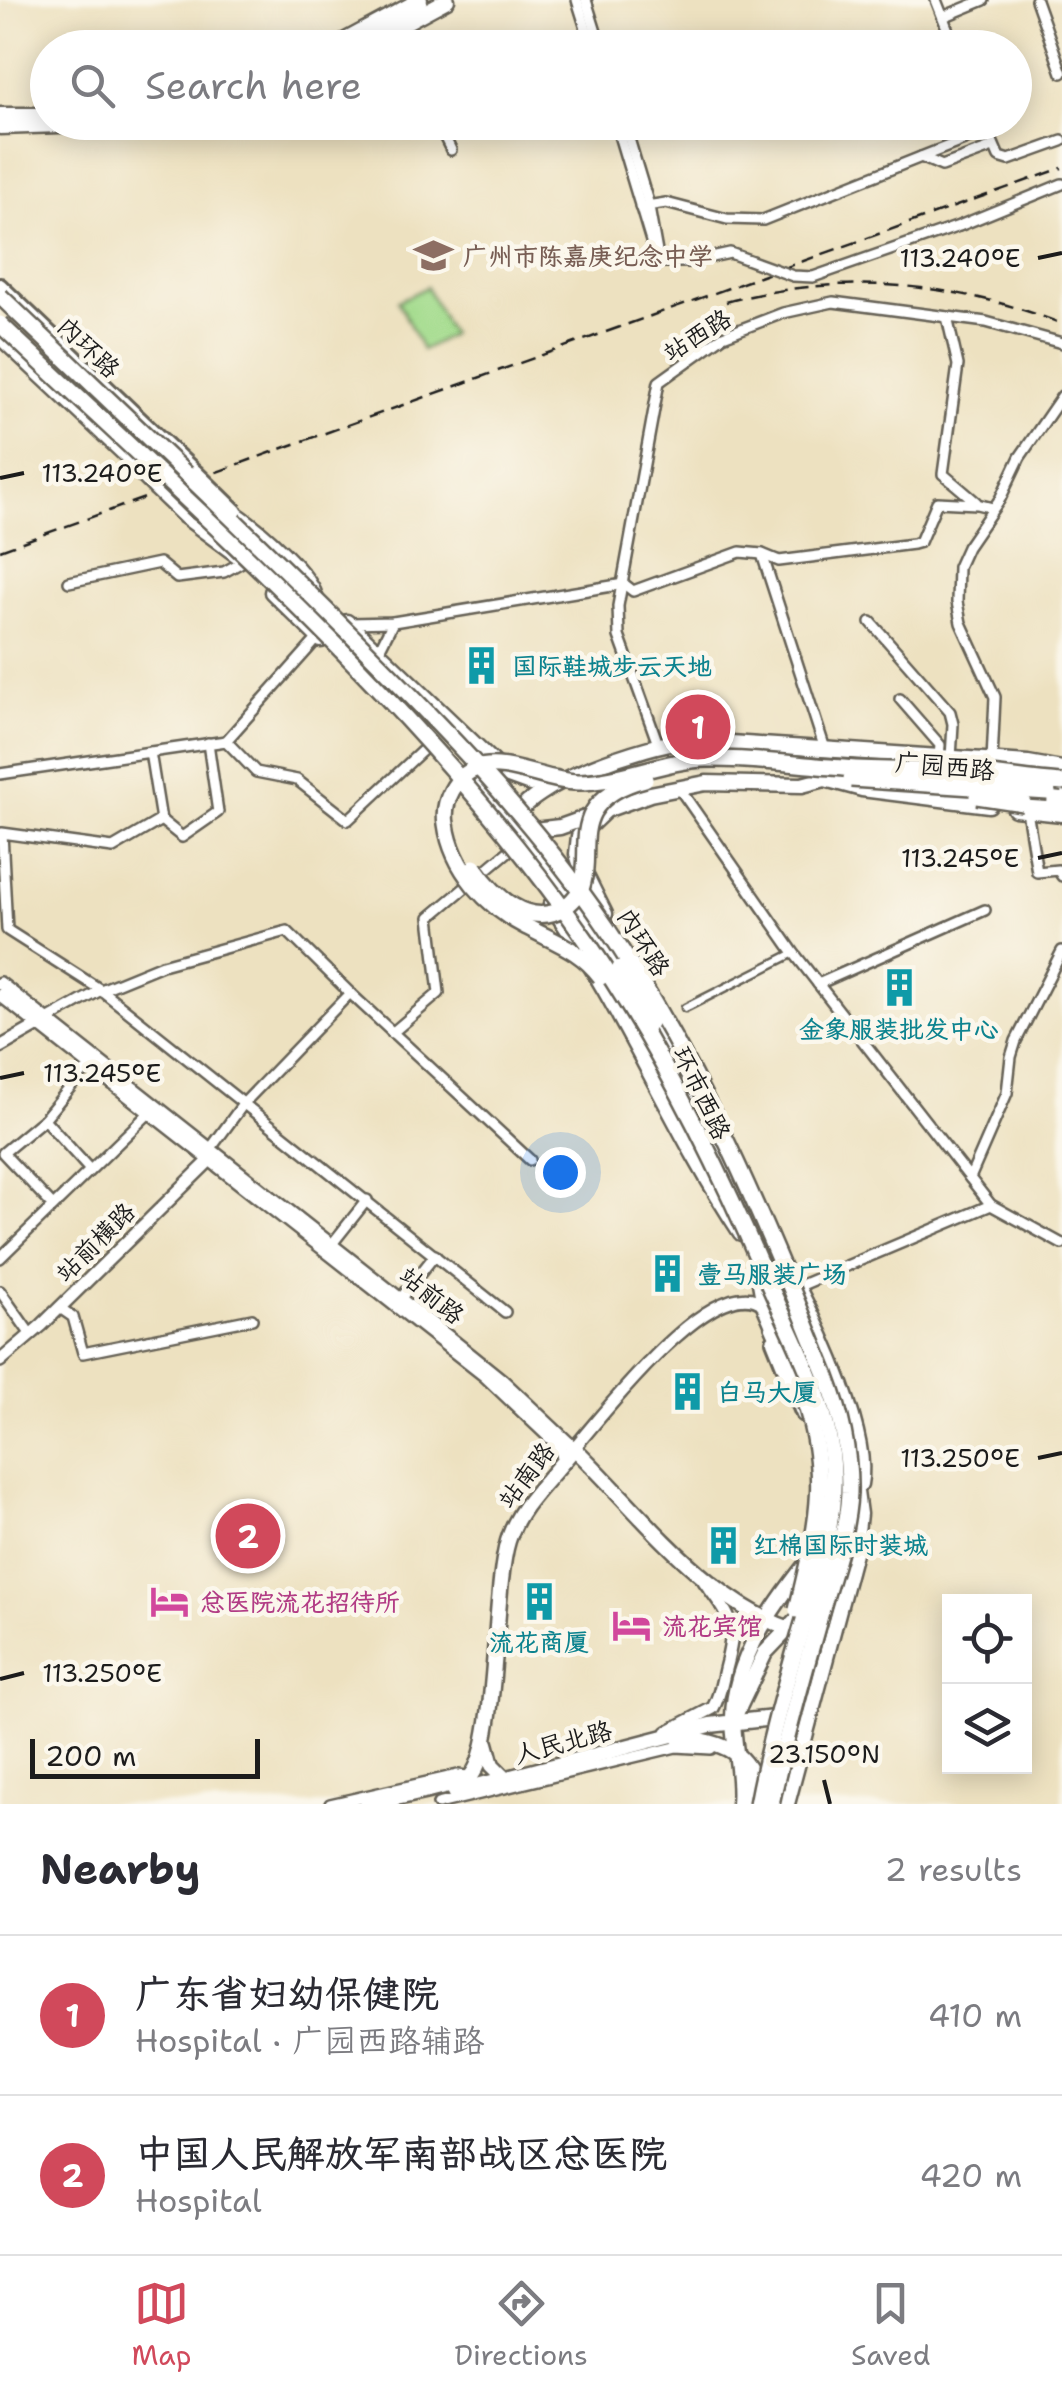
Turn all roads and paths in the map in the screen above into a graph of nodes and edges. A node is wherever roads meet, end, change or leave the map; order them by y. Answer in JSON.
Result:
{"nodes":[{"id":1,"x":420,"y":0,"type":"edge"},
{"id":2,"x":447,"y":0,"type":"edge"},
{"id":3,"x":577,"y":0,"type":"edge"},
{"id":4,"x":586,"y":0,"type":"edge"},
{"id":5,"x":936,"y":0,"type":"edge"},
{"id":6,"x":984,"y":0,"type":"edge"},
{"id":7,"x":1036,"y":0,"type":"edge"},
{"id":8,"x":942,"y":16,"type":"junction"},
{"id":9,"x":364,"y":30,"type":"edge"},
{"id":10,"x":390,"y":30,"type":"edge"},
{"id":11,"x":586,"y":30,"type":"edge"},
{"id":12,"x":595,"y":30,"type":"edge"},
{"id":13,"x":947,"y":30,"type":"edge"},
{"id":14,"x":1062,"y":73,"type":"edge"},
{"id":15,"x":0,"y":115,"type":"edge"},
{"id":16,"x":30,"y":115,"type":"edge"},
{"id":17,"x":30,"y":125,"type":"edge"},
{"id":18,"x":0,"y":126,"type":"edge"},
{"id":19,"x":446,"y":140,"type":"edge"},
{"id":20,"x":620,"y":140,"type":"edge"},
{"id":21,"x":628,"y":140,"type":"edge"},
{"id":22,"x":957,"y":140,"type":"edge"},
{"id":23,"x":990,"y":140,"type":"edge"},
{"id":24,"x":1062,"y":142,"type":"edge"},
{"id":25,"x":993,"y":147,"type":"junction"},
{"id":26,"x":451,"y":150,"type":"dead end"},
{"id":27,"x":921,"y":157,"type":"junction"},
{"id":28,"x":1062,"y":184,"type":"edge"},
{"id":29,"x":644,"y":206,"type":"junction"},
{"id":30,"x":0,"y":285,"type":"edge"},
{"id":31,"x":0,"y":300,"type":"edge"},
{"id":32,"x":0,"y":315,"type":"edge"},
{"id":33,"x":948,"y":317,"type":"junction"},
{"id":34,"x":0,"y":333,"type":"edge"},
{"id":35,"x":1062,"y":343,"type":"edge"},
{"id":36,"x":100,"y":388,"type":"junction"},
{"id":37,"x":1062,"y":396,"type":"edge"},
{"id":38,"x":134,"y":462,"type":"joint"},
{"id":39,"x":172,"y":484,"type":"junction"},
{"id":40,"x":978,"y":504,"type":"junction"},
{"id":41,"x":993,"y":508,"type":"junction"},
{"id":42,"x":221,"y":516,"type":"junction"},
{"id":43,"x":263,"y":554,"type":"junction"},
{"id":44,"x":762,"y":554,"type":"junction"},
{"id":45,"x":242,"y":562,"type":"junction"},
{"id":46,"x":68,"y":582,"type":"dead end"},
{"id":47,"x":624,"y":584,"type":"junction"},
{"id":48,"x":313,"y":598,"type":"junction"},
{"id":49,"x":348,"y":622,"type":"junction"},
{"id":50,"x":393,"y":622,"type":"junction"},
{"id":51,"x":871,"y":622,"type":"dead end"},
{"id":52,"x":318,"y":638,"type":"junction"},
{"id":53,"x":379,"y":657,"type":"junction"},
{"id":54,"x":900,"y":699,"type":"dead end"},
{"id":55,"x":394,"y":708,"type":"junction"},
{"id":56,"x":414,"y":708,"type":"junction"},
{"id":57,"x":445,"y":716,"type":"junction"},
{"id":58,"x":226,"y":741,"type":"junction"},
{"id":59,"x":208,"y":744,"type":"junction"},
{"id":60,"x":658,"y":744,"type":"junction"},
{"id":61,"x":425,"y":748,"type":"junction"},
{"id":62,"x":824,"y":749,"type":"junction"},
{"id":63,"x":150,"y":752,"type":"junction"},
{"id":64,"x":454,"y":756,"type":"junction"},
{"id":65,"x":848,"y":758,"type":"junction"},
{"id":66,"x":944,"y":762,"type":"junction"},
{"id":67,"x":989,"y":768,"type":"junction"},
{"id":68,"x":586,"y":770,"type":"junction"},
{"id":69,"x":0,"y":774,"type":"edge"},
{"id":70,"x":1062,"y":775,"type":"edge"},
{"id":71,"x":825,"y":779,"type":"junction"},
{"id":72,"x":874,"y":781,"type":"junction"},
{"id":73,"x":678,"y":787,"type":"junction"},
{"id":74,"x":1062,"y":795,"type":"edge"},
{"id":75,"x":1035,"y":796,"type":"junction"},
{"id":76,"x":998,"y":806,"type":"junction"},
{"id":77,"x":606,"y":810,"type":"junction"},
{"id":78,"x":1027,"y":811,"type":"junction"},
{"id":79,"x":1062,"y":811,"type":"edge"},
{"id":80,"x":161,"y":820,"type":"junction"},
{"id":81,"x":517,"y":839,"type":"junction"},
{"id":82,"x":1062,"y":876,"type":"edge"},
{"id":83,"x":985,"y":910,"type":"dead end"},
{"id":84,"x":1062,"y":951,"type":"edge"},
{"id":85,"x":794,"y":953,"type":"junction"},
{"id":86,"x":0,"y":983,"type":"edge"},
{"id":87,"x":818,"y":984,"type":"junction"},
{"id":88,"x":101,"y":990,"type":"junction"},
{"id":89,"x":350,"y":993,"type":"junction"},
{"id":90,"x":647,"y":994,"type":"junction"},
{"id":91,"x":0,"y":995,"type":"edge"},
{"id":92,"x":685,"y":1008,"type":"dead end"},
{"id":93,"x":43,"y":1023,"type":"junction"},
{"id":94,"x":392,"y":1034,"type":"junction"},
{"id":95,"x":0,"y":1047,"type":"edge"},
{"id":96,"x":97,"y":1066,"type":"junction"},
{"id":97,"x":244,"y":1103,"type":"junction"},
{"id":98,"x":149,"y":1113,"type":"junction"},
{"id":99,"x":44,"y":1118,"type":"junction"},
{"id":100,"x":211,"y":1154,"type":"junction"},
{"id":101,"x":530,"y":1160,"type":"dead end"},
{"id":102,"x":90,"y":1170,"type":"junction"},
{"id":103,"x":970,"y":1178,"type":"junction"},
{"id":104,"x":366,"y":1200,"type":"junction"},
{"id":105,"x":991,"y":1205,"type":"junction"},
{"id":106,"x":53,"y":1206,"type":"junction"},
{"id":107,"x":746,"y":1230,"type":"junction"},
{"id":108,"x":332,"y":1244,"type":"junction"},
{"id":109,"x":1062,"y":1244,"type":"edge"},
{"id":110,"x":434,"y":1255,"type":"junction"},
{"id":111,"x":0,"y":1258,"type":"edge"},
{"id":112,"x":759,"y":1271,"type":"junction"},
{"id":113,"x":797,"y":1287,"type":"junction"},
{"id":114,"x":0,"y":1292,"type":"edge"},
{"id":115,"x":401,"y":1298,"type":"junction"},
{"id":116,"x":764,"y":1305,"type":"junction"},
{"id":117,"x":60,"y":1308,"type":"junction"},
{"id":118,"x":504,"y":1312,"type":"dead end"},
{"id":119,"x":252,"y":1318,"type":"dead end"},
{"id":120,"x":773,"y":1326,"type":"joint"},
{"id":121,"x":796,"y":1326,"type":"junction"},
{"id":122,"x":31,"y":1335,"type":"junction"},
{"id":123,"x":0,"y":1361,"type":"edge"},
{"id":124,"x":569,"y":1455,"type":"junction"},
{"id":125,"x":842,"y":1467,"type":"junction"},
{"id":126,"x":836,"y":1546,"type":"junction"},
{"id":127,"x":693,"y":1566,"type":"junction"},
{"id":128,"x":831,"y":1566,"type":"junction"},
{"id":129,"x":847,"y":1582,"type":"junction"},
{"id":130,"x":818,"y":1594,"type":"junction"},
{"id":131,"x":842,"y":1601,"type":"junction"},
{"id":132,"x":767,"y":1622,"type":"junction"},
{"id":133,"x":787,"y":1629,"type":"junction"},
{"id":134,"x":830,"y":1640,"type":"junction"},
{"id":135,"x":812,"y":1706,"type":"junction"},
{"id":136,"x":733,"y":1721,"type":"junction"},
{"id":137,"x":773,"y":1728,"type":"junction"},
{"id":138,"x":486,"y":1732,"type":"junction"},
{"id":139,"x":668,"y":1737,"type":"junction"},
{"id":140,"x":645,"y":1743,"type":"junction"},
{"id":141,"x":799,"y":1753,"type":"junction"},
{"id":142,"x":738,"y":1755,"type":"junction"},
{"id":143,"x":569,"y":1768,"type":"junction"},
{"id":144,"x":507,"y":1780,"type":"junction"},
{"id":145,"x":384,"y":1796,"type":"junction"},
{"id":146,"x":436,"y":1801,"type":"edge"},
{"id":147,"x":754,"y":1802,"type":"edge"},
{"id":148,"x":330,"y":1804,"type":"edge"},
{"id":149,"x":367,"y":1804,"type":"edge"},
{"id":150,"x":403,"y":1804,"type":"edge"},
{"id":151,"x":787,"y":1804,"type":"edge"}],
"edges":[{"from":1,"to":9,"type":"main road"},
{"from":2,"to":10,"type":"main road"},
{"from":3,"to":11,"type":"street"},
{"from":4,"to":12,"type":"street"},
{"from":5,"to":8,"type":"street"},
{"from":6,"to":8,"type":"street"},
{"from":7,"to":14,"type":"street"},
{"from":8,"to":13,"type":"street"},
{"from":15,"to":16,"type":"main road"},
{"from":17,"to":18,"type":"main road"},
{"from":19,"to":26,"type":"street"},
{"from":20,"to":29,"type":"street"},
{"from":21,"to":29,"type":"street"},
{"from":22,"to":27,"type":"street"},
{"from":23,"to":25,"type":"street"},
{"from":24,"to":25,"type":"street"},
{"from":25,"to":27,"type":"street"},
{"from":27,"to":29,"type":"street"},
{"from":28,"to":29,"type":"street","bridge":true},
{"from":30,"to":36,"type":"main road"},
{"from":31,"to":36,"type":"main road"},
{"from":31,"to":48,"type":"highway","name":"内环路","bridge":true},
{"from":32,"to":39,"type":"main road"},
{"from":33,"to":35,"type":"street","name":"站西路"},
{"from":33,"to":40,"type":"street"},
{"from":33,"to":47,"type":"street","name":"站西路"},
{"from":34,"to":38,"type":"highway"},
{"from":34,"to":39,"type":"main road"},
{"from":34,"to":55,"type":"highway","name":"内环路","bridge":true},
{"from":36,"to":39,"type":"main road"},
{"from":37,"to":41,"type":"street"},
{"from":38,"to":39,"type":"main road"},
{"from":39,"to":42,"type":"main road","bridge":true},
{"from":39,"to":42,"type":"main road","bridge":true},
{"from":39,"to":42,"type":"main road","bridge":true},
{"from":39,"to":45,"type":"street","bridge":true},
{"from":40,"to":41,"type":"street"},
{"from":40,"to":44,"type":"street"},
{"from":41,"to":67,"type":"street"},
{"from":42,"to":43,"type":"main road","name":"环市西路"},
{"from":42,"to":43,"type":"main road"},
{"from":42,"to":45,"type":"main road"},
{"from":42,"to":48,"type":"main road"},
{"from":42,"to":64,"type":"main road","name":"环市西路"},
{"from":43,"to":48,"type":"main road","name":"环市西路"},
{"from":44,"to":47,"type":"street"},
{"from":44,"to":62,"type":"street"},
{"from":45,"to":46,"type":"street"},
{"from":45,"to":52,"type":"main road"},
{"from":47,"to":50,"type":"street"},
{"from":47,"to":60,"type":"street","name":"站西路"},
{"from":48,"to":49,"type":"main road"},
{"from":48,"to":53,"type":"main road","name":"环市西路"},
{"from":48,"to":66,"type":"highway","bridge":true},
{"from":48,"to":81,"type":"highway","name":"内环路","bridge":true},
{"from":49,"to":50,"type":"street"},
{"from":49,"to":53,"type":"main road"},
{"from":50,"to":53,"type":"street"},
{"from":51,"to":66,"type":"street"},
{"from":52,"to":58,"type":"street"},
{"from":52,"to":61,"type":"main road"},
{"from":53,"to":56,"type":"main road","name":"环市西路"},
{"from":53,"to":57,"type":"main road"},
{"from":54,"to":66,"type":"street"},
{"from":55,"to":72,"type":"highway","name":"内环路","bridge":true},
{"from":55,"to":112,"type":"highway","name":"内环路","bridge":true},
{"from":56,"to":57,"type":"main road"},
{"from":56,"to":64,"type":"main road","name":"环市西路"},
{"from":57,"to":64,"type":"main road"},
{"from":57,"to":68,"type":"main road"},
{"from":58,"to":59,"type":"street"},
{"from":58,"to":61,"type":"street"},
{"from":59,"to":63,"type":"street"},
{"from":59,"to":80,"type":"street"},
{"from":60,"to":62,"type":"main road"},
{"from":60,"to":68,"type":"main road"},
{"from":61,"to":81,"type":"main road"},
{"from":62,"to":65,"type":"main road"},
{"from":63,"to":69,"type":"street"},
{"from":63,"to":80,"type":"street"},
{"from":64,"to":81,"type":"main road","name":"环市西路"},
{"from":65,"to":66,"type":"main road"},
{"from":65,"to":70,"type":"main road","name":"广园西路"},
{"from":66,"to":67,"type":"highway","bridge":true},
{"from":66,"to":112,"type":"highway","bridge":true},
{"from":67,"to":70,"type":"highway","bridge":true},
{"from":68,"to":81,"type":"main road"},
{"from":71,"to":73,"type":"main road"},
{"from":71,"to":75,"type":"main road","name":"广园西路"},
{"from":71,"to":76,"type":"main road"},
{"from":72,"to":74,"type":"highway","bridge":true},
{"from":72,"to":79,"type":"highway","bridge":true},
{"from":73,"to":77,"type":"main road"},
{"from":73,"to":85,"type":"street"},
{"from":74,"to":75,"type":"main road","name":"广园西路"},
{"from":75,"to":76,"type":"main road"},
{"from":76,"to":78,"type":"main road"},
{"from":77,"to":81,"type":"main road"},
{"from":77,"to":90,"type":"main road"},
{"from":78,"to":79,"type":"main road"},
{"from":78,"to":82,"type":"street"},
{"from":80,"to":88,"type":"street"},
{"from":81,"to":90,"type":"main road","name":"环市西路"},
{"from":81,"to":94,"type":"street"},
{"from":81,"to":107,"type":"main road","name":"环市西路"},
{"from":81,"to":107,"type":"highway","bridge":true},
{"from":81,"to":147,"type":"highway","name":"内环路","bridge":true},
{"from":83,"to":87,"type":"street"},
{"from":84,"to":103,"type":"street"},
{"from":85,"to":87,"type":"street"},
{"from":85,"to":92,"type":"street"},
{"from":86,"to":93,"type":"street","name":"站前路"},
{"from":87,"to":103,"type":"street"},
{"from":88,"to":89,"type":"street"},
{"from":88,"to":93,"type":"street"},
{"from":88,"to":97,"type":"street"},
{"from":89,"to":94,"type":"street"},
{"from":89,"to":97,"type":"street"},
{"from":90,"to":113,"type":"main road"},
{"from":90,"to":121,"type":"main road","name":"环市西路"},
{"from":91,"to":93,"type":"street","name":"站前路"},
{"from":93,"to":95,"type":"street"},
{"from":93,"to":96,"type":"street","name":"站前路"},
{"from":94,"to":101,"type":"street"},
{"from":96,"to":98,"type":"street","name":"站前路"},
{"from":96,"to":99,"type":"street"},
{"from":96,"to":100,"type":"street","name":"站前路"},
{"from":97,"to":100,"type":"street"},
{"from":97,"to":104,"type":"street"},
{"from":98,"to":100,"type":"street","name":"站前路"},
{"from":98,"to":102,"type":"street"},
{"from":99,"to":102,"type":"street"},
{"from":99,"to":106,"type":"street"},
{"from":100,"to":108,"type":"street","name":"站前路"},
{"from":100,"to":117,"type":"street","name":"站前横路"},
{"from":100,"to":124,"type":"street","name":"站前路"},
{"from":102,"to":106,"type":"street"},
{"from":103,"to":105,"type":"street"},
{"from":104,"to":108,"type":"street"},
{"from":104,"to":110,"type":"street"},
{"from":105,"to":109,"type":"street"},
{"from":105,"to":113,"type":"street"},
{"from":106,"to":111,"type":"street"},
{"from":107,"to":112,"type":"main road","name":"环市西路"},
{"from":107,"to":121,"type":"highway"},
{"from":108,"to":115,"type":"street","name":"站前路"},
{"from":110,"to":115,"type":"street"},
{"from":110,"to":118,"type":"street"},
{"from":112,"to":116,"type":"main road"},
{"from":112,"to":125,"type":"main road","name":"环市西路"},
{"from":112,"to":137,"type":"highway","name":"内环路","bridge":true},
{"from":113,"to":125,"type":"main road"},
{"from":114,"to":122,"type":"street"},
{"from":115,"to":124,"type":"street","name":"站前路"},
{"from":116,"to":120,"type":"main road"},
{"from":116,"to":124,"type":"street","name":"站南路"},
{"from":116,"to":125,"type":"main road"},
{"from":117,"to":119,"type":"street"},
{"from":117,"to":122,"type":"street","name":"站前横路"},
{"from":120,"to":137,"type":"highway","bridge":true},
{"from":121,"to":125,"type":"main road","name":"环市西路"},
{"from":122,"to":123,"type":"street","name":"站前横路"},
{"from":124,"to":127,"type":"main road","name":"站前路"},
{"from":124,"to":138,"type":"main road","name":"站南路"},
{"from":125,"to":126,"type":"main road"},
{"from":125,"to":129,"type":"main road","name":"环市西路"},
{"from":125,"to":132,"type":"main road","name":"环市西路"},
{"from":126,"to":128,"type":"main road"},
{"from":126,"to":129,"type":"main road"},
{"from":127,"to":132,"type":"main road","name":"站前路"},
{"from":127,"to":140,"type":"street"},
{"from":128,"to":130,"type":"main road"},
{"from":128,"to":131,"type":"main road"},
{"from":129,"to":131,"type":"main road","name":"环市西路"},
{"from":130,"to":131,"type":"main road"},
{"from":130,"to":133,"type":"main road"},
{"from":131,"to":134,"type":"main road","name":"环市西路"},
{"from":132,"to":133,"type":"main road","name":"站前路"},
{"from":132,"to":136,"type":"main road","name":"环市西路"},
{"from":133,"to":134,"type":"main road","name":"站前路"},
{"from":133,"to":136,"type":"main road"},
{"from":134,"to":135,"type":"main road","name":"环市西路"},
{"from":135,"to":136,"type":"main road","name":"人民北路"},
{"from":135,"to":141,"type":"main road","name":"环市西路"},
{"from":136,"to":139,"type":"main road","name":"人民北路"},
{"from":136,"to":142,"type":"main road","name":"环市西路"},
{"from":137,"to":147,"type":"highway","name":"内环路","bridge":true},
{"from":138,"to":144,"type":"main road"},
{"from":138,"to":145,"type":"main road","name":"站南路"},
{"from":139,"to":140,"type":"main road","name":"人民北路"},
{"from":139,"to":142,"type":"main road"},
{"from":140,"to":143,"type":"main road","name":"人民北路"},
{"from":141,"to":147,"type":"main road"},
{"from":141,"to":151,"type":"main road","name":"环市西路"},
{"from":142,"to":143,"type":"street"},
{"from":142,"to":147,"type":"main road","name":"环市西路"},
{"from":143,"to":144,"type":"main road","name":"人民北路"},
{"from":143,"to":146,"type":"street"},
{"from":144,"to":146,"type":"main road","name":"人民北路"},
{"from":145,"to":148,"type":"street"},
{"from":145,"to":149,"type":"main road"},
{"from":146,"to":150,"type":"main road","name":"人民北路"}]}
